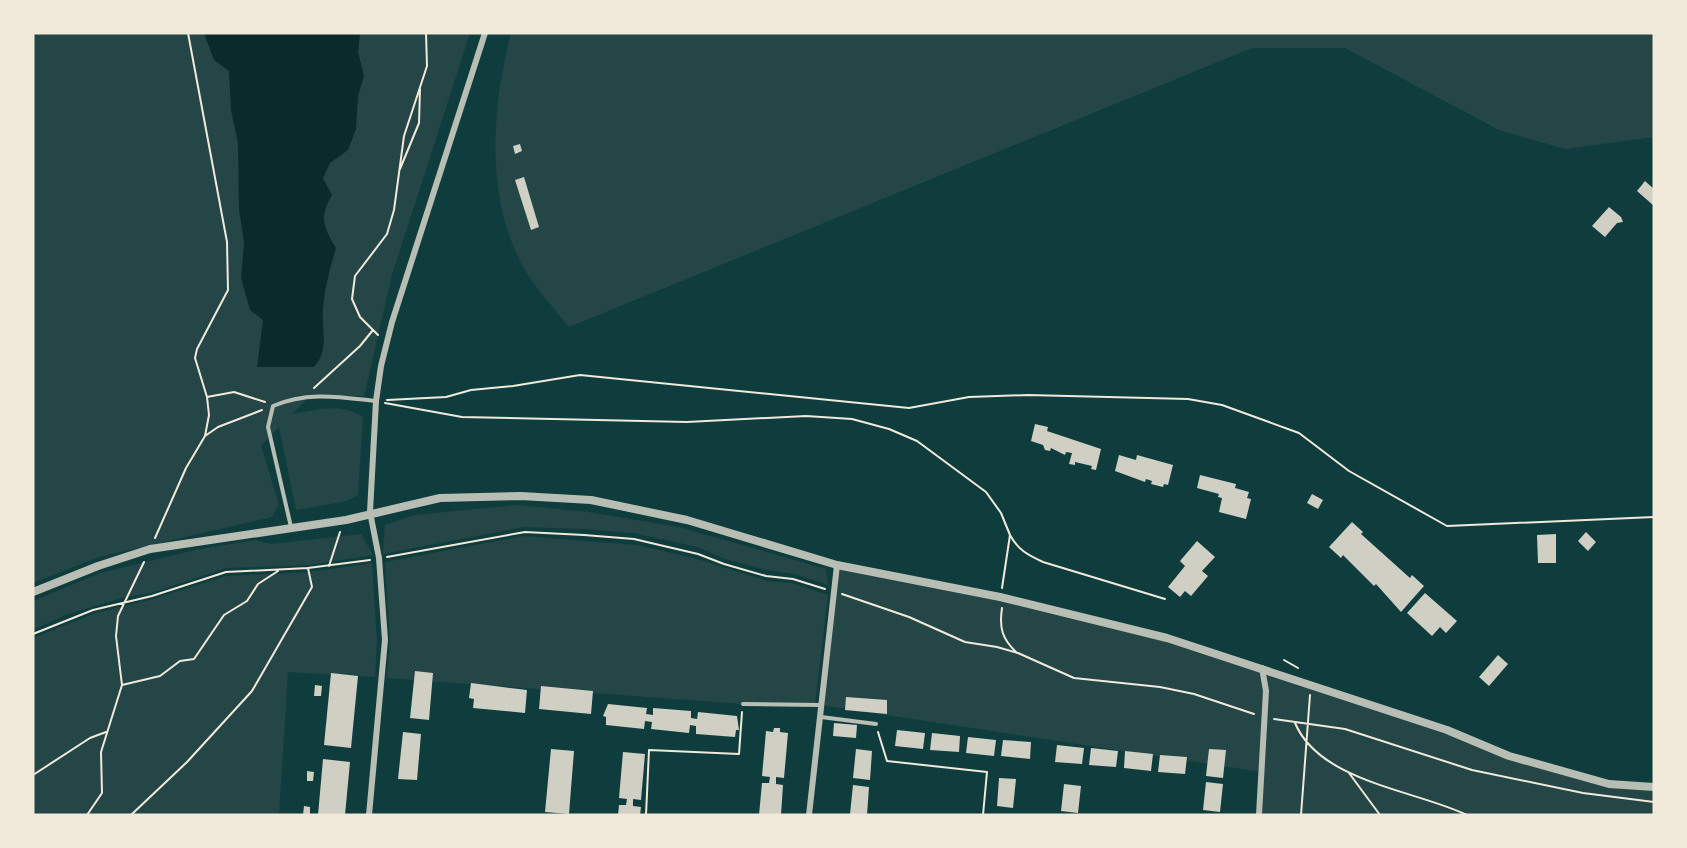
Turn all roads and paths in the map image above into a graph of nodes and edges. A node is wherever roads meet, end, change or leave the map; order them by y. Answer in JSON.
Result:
{"nodes":[{"id":1,"x":188,"y":33,"type":"edge"},
{"id":2,"x":426,"y":33,"type":"edge"},
{"id":3,"x":485,"y":33,"type":"edge"},
{"id":4,"x":420,"y":86,"type":"junction"},
{"id":5,"x":398,"y":173,"type":"junction"},
{"id":6,"x":373,"y":330,"type":"junction"},
{"id":7,"x":387,"y":343,"type":"junction"},
{"id":8,"x":207,"y":397,"type":"junction"},
{"id":9,"x":299,"y":398,"type":"junction"},
{"id":10,"x":376,"y":401,"type":"junction"},
{"id":11,"x":273,"y":406,"type":"junction"},
{"id":12,"x":205,"y":436,"type":"junction"},
{"id":13,"x":370,"y":512,"type":"junction"},
{"id":14,"x":1654,"y":517,"type":"edge"},
{"id":15,"x":346,"y":520,"type":"junction"},
{"id":16,"x":291,"y":527,"type":"junction"},
{"id":17,"x":1010,"y":534,"type":"junction"},
{"id":18,"x":150,"y":549,"type":"junction"},
{"id":19,"x":379,"y":558,"type":"junction"},
{"id":20,"x":837,"y":565,"type":"junction"},
{"id":21,"x":329,"y":566,"type":"junction"},
{"id":22,"x":309,"y":568,"type":"junction"},
{"id":23,"x":281,"y":569,"type":"junction"},
{"id":24,"x":833,"y":591,"type":"junction"},
{"id":25,"x":33,"y":592,"type":"edge"},
{"id":26,"x":1000,"y":597,"type":"junction"},
{"id":27,"x":1165,"y":599,"type":"dead end"},
{"id":28,"x":127,"y":600,"type":"junction"},
{"id":29,"x":33,"y":633,"type":"edge"},
{"id":30,"x":1018,"y":653,"type":"junction"},
{"id":31,"x":1284,"y":660,"type":"dead end"},
{"id":32,"x":1262,"y":669,"type":"junction"},
{"id":33,"x":1302,"y":670,"type":"dead end"},
{"id":34,"x":122,"y":685,"type":"junction"},
{"id":35,"x":1310,"y":686,"type":"junction"},
{"id":36,"x":743,"y":704,"type":"joint"},
{"id":37,"x":821,"y":705,"type":"junction"},
{"id":38,"x":821,"y":717,"type":"junction"},
{"id":39,"x":1264,"y":717,"type":"junction"},
{"id":40,"x":1295,"y":723,"type":"junction"},
{"id":41,"x":876,"y":724,"type":"joint"},
{"id":42,"x":1309,"y":725,"type":"junction"},
{"id":43,"x":106,"y":732,"type":"junction"},
{"id":44,"x":1308,"y":741,"type":"junction"},
{"id":45,"x":1347,"y":771,"type":"junction"},
{"id":46,"x":33,"y":776,"type":"edge"},
{"id":47,"x":1654,"y":787,"type":"edge"},
{"id":48,"x":1654,"y":802,"type":"edge"},
{"id":49,"x":87,"y":815,"type":"edge"},
{"id":50,"x":132,"y":815,"type":"edge"},
{"id":51,"x":369,"y":815,"type":"edge"},
{"id":52,"x":646,"y":815,"type":"edge"},
{"id":53,"x":809,"y":815,"type":"edge"},
{"id":54,"x":983,"y":815,"type":"edge"},
{"id":55,"x":1259,"y":815,"type":"edge"},
{"id":56,"x":1301,"y":815,"type":"edge"},
{"id":57,"x":1380,"y":815,"type":"edge"},
{"id":58,"x":1467,"y":815,"type":"edge"}],
"edges":[{"from":1,"to":8,"type":"path"},
{"from":2,"to":4,"type":"path"},
{"from":3,"to":7,"type":"street"},
{"from":4,"to":5,"type":"path"},
{"from":4,"to":5,"type":"path"},
{"from":5,"to":6,"type":"path"},
{"from":6,"to":7,"type":"path"},
{"from":6,"to":9,"type":"path"},
{"from":7,"to":10,"type":"street"},
{"from":8,"to":11,"type":"path"},
{"from":8,"to":12,"type":"path"},
{"from":9,"to":10,"type":"lane"},
{"from":9,"to":11,"type":"lane"},
{"from":10,"to":13,"type":"street"},
{"from":10,"to":14,"type":"path"},
{"from":10,"to":17,"type":"path"},
{"from":11,"to":12,"type":"path"},
{"from":11,"to":16,"type":"lane"},
{"from":12,"to":18,"type":"path"},
{"from":13,"to":15,"type":"street"},
{"from":13,"to":19,"type":"street"},
{"from":13,"to":20,"type":"street"},
{"from":15,"to":16,"type":"street"},
{"from":15,"to":21,"type":"path"},
{"from":16,"to":18,"type":"street"},
{"from":17,"to":26,"type":"path"},
{"from":17,"to":27,"type":"path"},
{"from":18,"to":25,"type":"street"},
{"from":18,"to":28,"type":"path"},
{"from":19,"to":21,"type":"path"},
{"from":19,"to":24,"type":"path"},
{"from":19,"to":51,"type":"street"},
{"from":20,"to":24,"type":"street"},
{"from":20,"to":26,"type":"street"},
{"from":21,"to":22,"type":"path"},
{"from":22,"to":23,"type":"path"},
{"from":22,"to":50,"type":"path"},
{"from":23,"to":28,"type":"path"},
{"from":23,"to":34,"type":"path"},
{"from":24,"to":30,"type":"path"},
{"from":24,"to":37,"type":"street"},
{"from":26,"to":30,"type":"path"},
{"from":26,"to":32,"type":"street"},
{"from":28,"to":29,"type":"path"},
{"from":28,"to":34,"type":"path"},
{"from":30,"to":39,"type":"path"},
{"from":31,"to":33,"type":"path"},
{"from":32,"to":35,"type":"street"},
{"from":32,"to":39,"type":"street"},
{"from":34,"to":43,"type":"path"},
{"from":35,"to":42,"type":"path"},
{"from":35,"to":47,"type":"street"},
{"from":36,"to":37,"type":"lane"},
{"from":36,"to":52,"type":"path"},
{"from":37,"to":38,"type":"street"},
{"from":38,"to":41,"type":"lane"},
{"from":38,"to":53,"type":"street"},
{"from":39,"to":40,"type":"path"},
{"from":39,"to":55,"type":"street"},
{"from":40,"to":42,"type":"path"},
{"from":40,"to":44,"type":"path"},
{"from":41,"to":54,"type":"path"},
{"from":42,"to":44,"type":"path"},
{"from":42,"to":48,"type":"path"},
{"from":43,"to":46,"type":"path"},
{"from":43,"to":49,"type":"path"},
{"from":44,"to":45,"type":"path"},
{"from":44,"to":56,"type":"path"},
{"from":45,"to":57,"type":"path"},
{"from":45,"to":58,"type":"path"}]}
